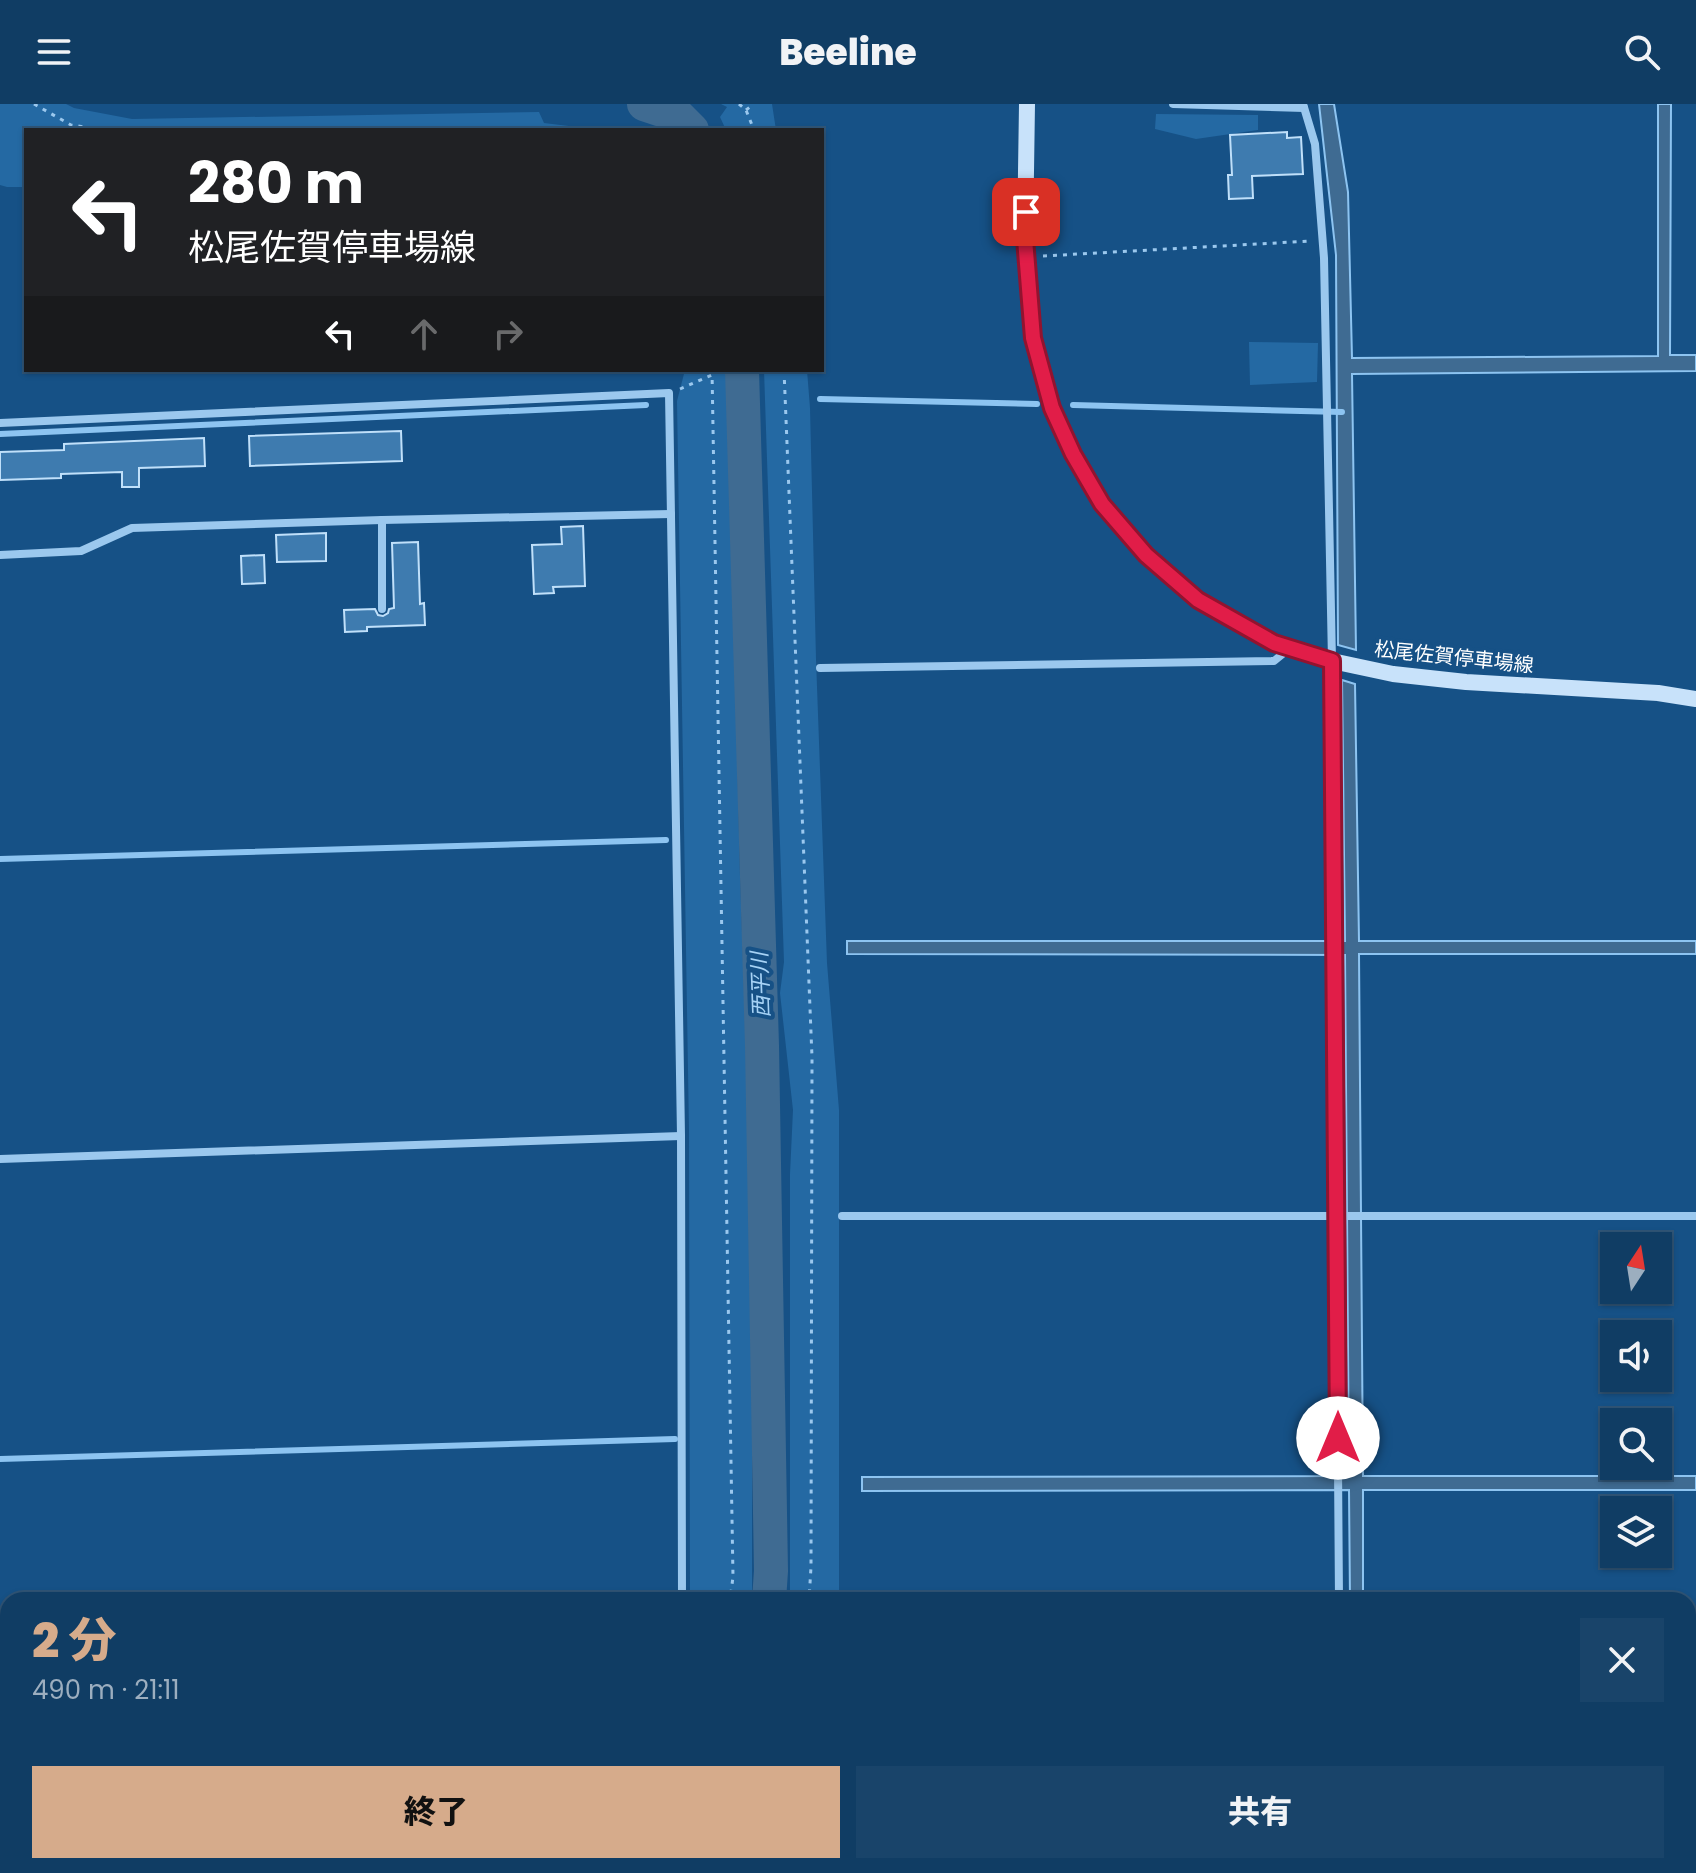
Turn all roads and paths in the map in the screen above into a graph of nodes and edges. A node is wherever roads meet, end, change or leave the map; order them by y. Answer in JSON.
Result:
{"nodes":[{"id":1,"x":34,"y":104,"type":"edge"},
{"id":2,"x":739,"y":104,"type":"edge"},
{"id":3,"x":754,"y":104,"type":"edge"},
{"id":4,"x":1027,"y":104,"type":"edge"},
{"id":5,"x":1173,"y":104,"type":"edge"},
{"id":6,"x":1304,"y":106,"type":"edge"},
{"id":7,"x":746,"y":110,"type":"junction"},
{"id":8,"x":91,"y":128,"type":"edge"},
{"id":9,"x":753,"y":128,"type":"edge"},
{"id":10,"x":1323,"y":241,"type":"junction"},
{"id":11,"x":1026,"y":257,"type":"junction"},
{"id":12,"x":784,"y":372,"type":"edge"},
{"id":13,"x":712,"y":373,"type":"edge"},
{"id":14,"x":669,"y":393,"type":"junction"},
{"id":15,"x":0,"y":423,"type":"edge"},
{"id":16,"x":671,"y":514,"type":"junction"},
{"id":17,"x":382,"y":520,"type":"junction"},
{"id":18,"x":0,"y":555,"type":"edge"},
{"id":19,"x":382,"y":609,"type":"dead end"},
{"id":20,"x":1290,"y":648,"type":"junction"},
{"id":21,"x":1332,"y":661,"type":"junction"},
{"id":22,"x":820,"y":668,"type":"dead end"},
{"id":23,"x":1696,"y":699,"type":"edge"},
{"id":24,"x":681,"y":1136,"type":"junction"},
{"id":25,"x":0,"y":1159,"type":"edge"},
{"id":26,"x":842,"y":1216,"type":"dead end"},
{"id":27,"x":1696,"y":1216,"type":"edge"},
{"id":28,"x":1336,"y":1217,"type":"junction"},
{"id":29,"x":682,"y":1592,"type":"edge"},
{"id":30,"x":731,"y":1592,"type":"edge"},
{"id":31,"x":809,"y":1592,"type":"edge"},
{"id":32,"x":1339,"y":1592,"type":"edge"}],
"edges":[{"from":1,"to":8,"type":"path"},
{"from":2,"to":7,"type":"path"},
{"from":3,"to":7,"type":"path"},
{"from":4,"to":11,"type":"main road","name":"松尾佐賀停車場線"},
{"from":5,"to":6,"type":"street"},
{"from":6,"to":10,"type":"street"},
{"from":7,"to":9,"type":"path"},
{"from":10,"to":11,"type":"path"},
{"from":10,"to":21,"type":"street"},
{"from":11,"to":20,"type":"main road","name":"松尾佐賀停車場線"},
{"from":12,"to":31,"type":"path"},
{"from":13,"to":14,"type":"path"},
{"from":13,"to":30,"type":"path"},
{"from":14,"to":15,"type":"street"},
{"from":14,"to":16,"type":"street"},
{"from":16,"to":17,"type":"street"},
{"from":16,"to":24,"type":"street"},
{"from":17,"to":18,"type":"street"},
{"from":17,"to":19,"type":"street"},
{"from":20,"to":21,"type":"main road","name":"松尾佐賀停車場線"},
{"from":20,"to":22,"type":"street"},
{"from":21,"to":23,"type":"main road","name":"松尾佐賀停車場線"},
{"from":21,"to":28,"type":"street"},
{"from":24,"to":25,"type":"street"},
{"from":24,"to":29,"type":"street"},
{"from":26,"to":28,"type":"street"},
{"from":27,"to":28,"type":"street"},
{"from":28,"to":32,"type":"street"}]}
